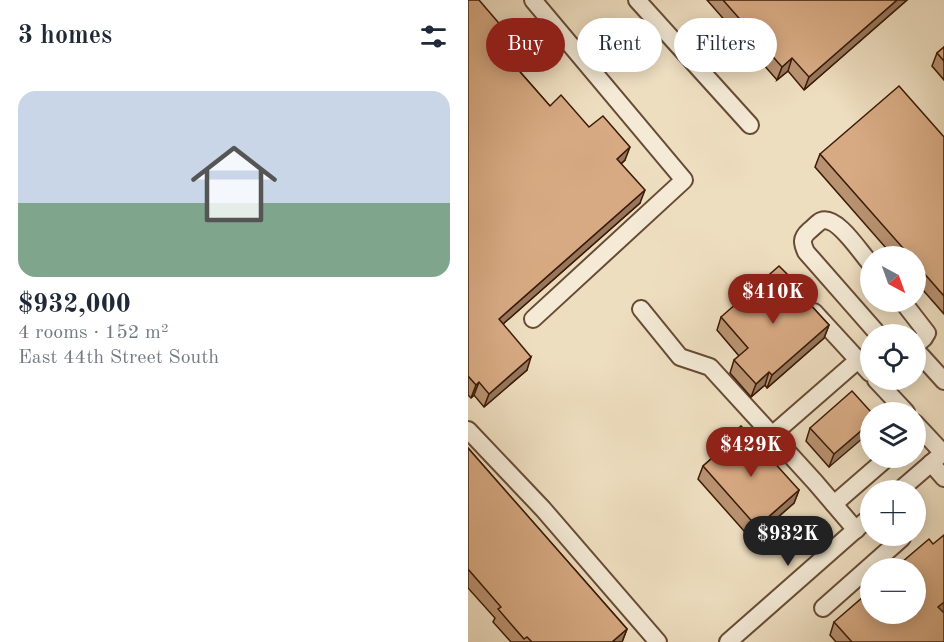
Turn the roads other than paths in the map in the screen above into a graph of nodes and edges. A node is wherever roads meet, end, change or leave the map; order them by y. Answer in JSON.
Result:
{"nodes":[{"id":1,"x":533,"y":0,"type":"edge"},
{"id":2,"x":637,"y":0,"type":"edge"},
{"id":3,"x":750,"y":125,"type":"dead end"},
{"id":4,"x":860,"y":251,"type":"edge"},
{"id":5,"x":804,"y":301,"type":"edge"},
{"id":6,"x":641,"y":309,"type":"dead end"},
{"id":7,"x":911,"y":312,"type":"edge"},
{"id":8,"x":533,"y":319,"type":"dead end"},
{"id":9,"x":869,"y":324,"type":"edge"},
{"id":10,"x":920,"y":324,"type":"edge"},
{"id":11,"x":858,"y":360,"type":"joint"},
{"id":12,"x":926,"y":360,"type":"edge"},
{"id":13,"x":944,"y":381,"type":"edge"},
{"id":14,"x":885,"y":390,"type":"edge"},
{"id":15,"x":897,"y":402,"type":"edge"},
{"id":16,"x":468,"y":430,"type":"edge"},
{"id":17,"x":772,"y":435,"type":"junction"},
{"id":18,"x":926,"y":439,"type":"edge"},
{"id":19,"x":939,"y":456,"type":"edge"},
{"id":20,"x":876,"y":468,"type":"edge"},
{"id":21,"x":944,"y":478,"type":"edge"},
{"id":22,"x":911,"y":480,"type":"edge"},
{"id":23,"x":834,"y":504,"type":"junction"},
{"id":24,"x":860,"y":526,"type":"edge"},
{"id":25,"x":856,"y":530,"type":"junction"},
{"id":26,"x":893,"y":546,"type":"edge"},
{"id":27,"x":823,"y":608,"type":"dead end"},
{"id":28,"x":658,"y":642,"type":"edge"},
{"id":29,"x":728,"y":642,"type":"edge"}],
"edges":[{"from":1,"to":8,"type":"street"},
{"from":2,"to":3,"type":"street"},
{"from":4,"to":9,"type":"street"},
{"from":5,"to":11,"type":"street"},
{"from":6,"to":17,"type":"street"},
{"from":7,"to":10,"type":"street"},
{"from":11,"to":17,"type":"street"},
{"from":12,"to":13,"type":"street"},
{"from":14,"to":15,"type":"street"},
{"from":16,"to":28,"type":"street"},
{"from":17,"to":23,"type":"street"},
{"from":18,"to":19,"type":"street"},
{"from":19,"to":21,"type":"street"},
{"from":19,"to":22,"type":"street"},
{"from":20,"to":23,"type":"street"},
{"from":23,"to":25,"type":"street"},
{"from":24,"to":25,"type":"street"},
{"from":25,"to":29,"type":"street"},
{"from":26,"to":27,"type":"street"}]}
